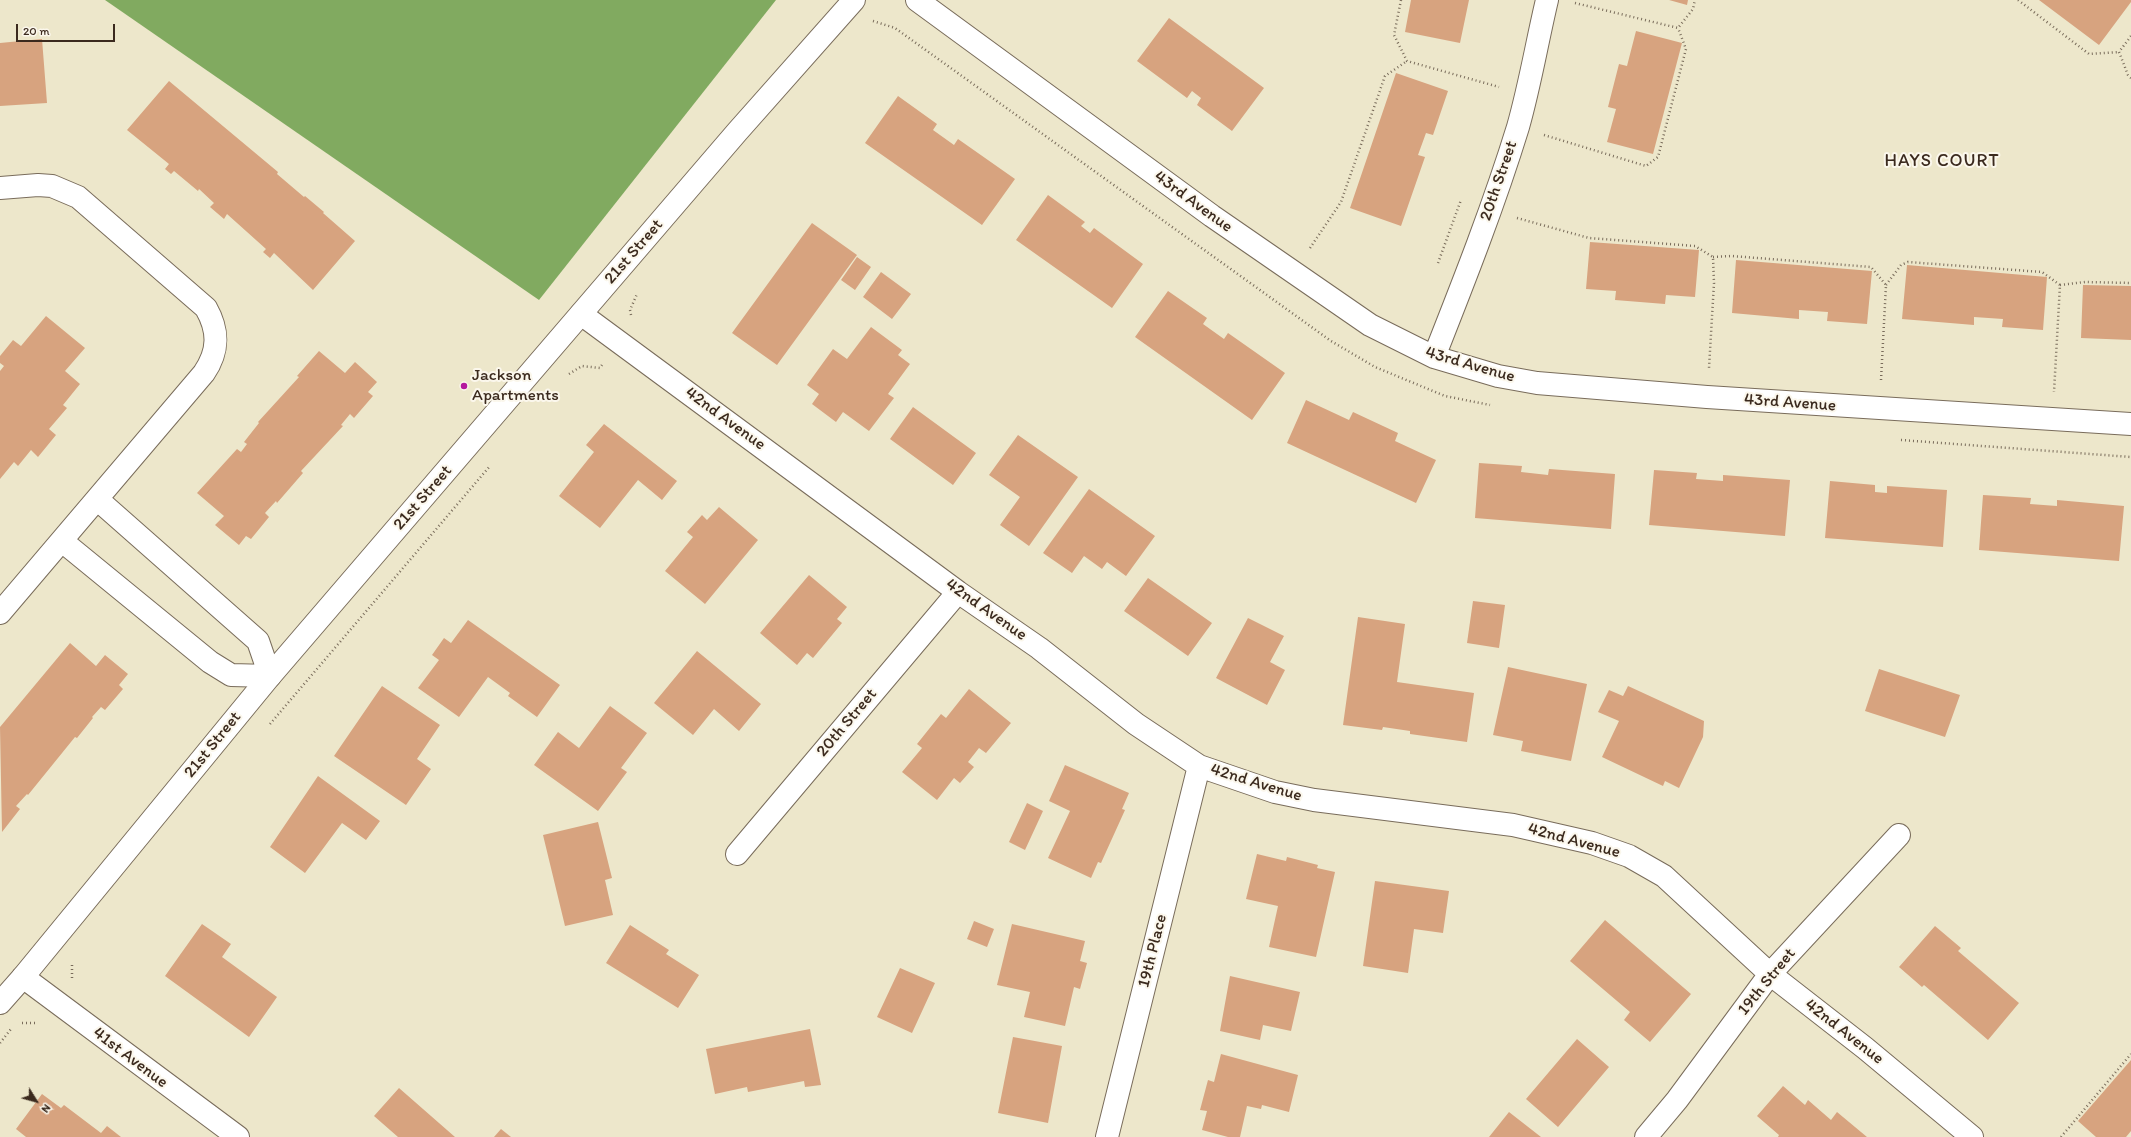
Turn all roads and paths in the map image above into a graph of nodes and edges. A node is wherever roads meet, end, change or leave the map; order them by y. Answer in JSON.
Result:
{"nodes":[{"id":1,"x":854,"y":0,"type":"edge"},
{"id":2,"x":917,"y":0,"type":"edge"},
{"id":3,"x":1401,"y":0,"type":"edge"},
{"id":4,"x":1547,"y":0,"type":"edge"},
{"id":5,"x":1694,"y":0,"type":"edge"},
{"id":6,"x":2018,"y":0,"type":"edge"},
{"id":7,"x":1572,"y":2,"type":"dead end"},
{"id":8,"x":869,"y":23,"type":"dead end"},
{"id":9,"x":1678,"y":28,"type":"junction"},
{"id":10,"x":2131,"y":36,"type":"edge"},
{"id":11,"x":2119,"y":52,"type":"junction"},
{"id":12,"x":1407,"y":62,"type":"junction"},
{"id":13,"x":2131,"y":78,"type":"edge"},
{"id":14,"x":1502,"y":80,"type":"dead end"},
{"id":15,"x":1500,"y":88,"type":"junction"},
{"id":16,"x":1499,"y":94,"type":"dead end"},
{"id":17,"x":1518,"y":127,"type":"junction"},
{"id":18,"x":0,"y":188,"type":"edge"},
{"id":19,"x":1464,"y":194,"type":"dead end"},
{"id":20,"x":1461,"y":200,"type":"junction"},
{"id":21,"x":1489,"y":210,"type":"junction"},
{"id":22,"x":1713,"y":257,"type":"junction"},
{"id":23,"x":1437,"y":265,"type":"dead end"},
{"id":24,"x":1293,"y":272,"type":"junction"},
{"id":25,"x":2131,"y":283,"type":"edge"},
{"id":26,"x":1886,"y":285,"type":"junction"},
{"id":27,"x":2060,"y":285,"type":"junction"},
{"id":28,"x":642,"y":288,"type":"dead end"},
{"id":29,"x":1274,"y":300,"type":"junction"},
{"id":30,"x":581,"y":314,"type":"junction"},
{"id":31,"x":620,"y":342,"type":"junction"},
{"id":32,"x":1407,"y":345,"type":"junction"},
{"id":33,"x":1434,"y":357,"type":"junction"},
{"id":34,"x":1402,"y":378,"type":"junction"},
{"id":35,"x":565,"y":379,"type":"dead end"},
{"id":36,"x":1707,"y":397,"type":"junction"},
{"id":37,"x":1497,"y":407,"type":"dead end"},
{"id":38,"x":1880,"y":409,"type":"junction"},
{"id":39,"x":2053,"y":420,"type":"junction"},
{"id":40,"x":2131,"y":424,"type":"edge"},
{"id":41,"x":1896,"y":440,"type":"dead end"},
{"id":42,"x":2051,"y":452,"type":"junction"},
{"id":43,"x":2131,"y":458,"type":"edge"},
{"id":44,"x":493,"y":464,"type":"dead end"},
{"id":45,"x":97,"y":499,"type":"junction"},
{"id":46,"x":62,"y":541,"type":"junction"},
{"id":47,"x":958,"y":592,"type":"junction"},
{"id":48,"x":0,"y":613,"type":"edge"},
{"id":49,"x":270,"y":676,"type":"junction"},
{"id":50,"x":265,"y":730,"type":"dead end"},
{"id":51,"x":1199,"y":766,"type":"junction"},
{"id":52,"x":1899,"y":835,"type":"dead end"},
{"id":53,"x":737,"y":854,"type":"dead end"},
{"id":54,"x":74,"y":960,"type":"dead end"},
{"id":55,"x":1770,"y":974,"type":"junction"},
{"id":56,"x":23,"y":977,"type":"junction"},
{"id":57,"x":73,"y":982,"type":"dead end"},
{"id":58,"x":0,"y":1003,"type":"edge"},
{"id":59,"x":38,"y":1023,"type":"dead end"},
{"id":60,"x":0,"y":1043,"type":"edge"},
{"id":61,"x":2131,"y":1054,"type":"edge"},
{"id":62,"x":238,"y":1137,"type":"edge"},
{"id":63,"x":1107,"y":1137,"type":"edge"},
{"id":64,"x":1646,"y":1137,"type":"edge"},
{"id":65,"x":1972,"y":1137,"type":"edge"},
{"id":66,"x":2061,"y":1137,"type":"edge"}],
"edges":[{"from":1,"to":30,"type":"street","name":"21st Street"},
{"from":2,"to":24,"type":"street","name":"43rd Avenue"},
{"from":3,"to":12,"type":"path"},
{"from":4,"to":17,"type":"street","name":"20th Street"},
{"from":5,"to":9,"type":"path"},
{"from":6,"to":11,"type":"path"},
{"from":7,"to":9,"type":"path"},
{"from":8,"to":29,"type":"path"},
{"from":9,"to":17,"type":"path"},
{"from":10,"to":11,"type":"path"},
{"from":11,"to":13,"type":"path"},
{"from":12,"to":15,"type":"path"},
{"from":12,"to":24,"type":"path"},
{"from":14,"to":15,"type":"path"},
{"from":15,"to":16,"type":"path"},
{"from":17,"to":21,"type":"street","name":"20th Street"},
{"from":18,"to":45,"type":"street"},
{"from":19,"to":20,"type":"path"},
{"from":20,"to":21,"type":"path"},
{"from":20,"to":23,"type":"path"},
{"from":21,"to":22,"type":"path"},
{"from":21,"to":33,"type":"street","name":"20th Street"},
{"from":22,"to":26,"type":"path"},
{"from":22,"to":36,"type":"path"},
{"from":24,"to":29,"type":"path"},
{"from":24,"to":32,"type":"street","name":"43rd Avenue"},
{"from":25,"to":27,"type":"path"},
{"from":26,"to":27,"type":"path"},
{"from":26,"to":38,"type":"path"},
{"from":27,"to":39,"type":"path"},
{"from":28,"to":31,"type":"path"},
{"from":29,"to":34,"type":"path"},
{"from":30,"to":31,"type":"street","name":"42nd Avenue"},
{"from":30,"to":49,"type":"street","name":"21st Street"},
{"from":31,"to":35,"type":"path"},
{"from":31,"to":47,"type":"street","name":"42nd Avenue"},
{"from":32,"to":33,"type":"street","name":"43rd Avenue"},
{"from":32,"to":34,"type":"path"},
{"from":33,"to":36,"type":"street","name":"43rd Avenue"},
{"from":34,"to":37,"type":"path"},
{"from":36,"to":38,"type":"street","name":"43rd Avenue"},
{"from":38,"to":39,"type":"street","name":"43rd Avenue"},
{"from":39,"to":40,"type":"street","name":"43rd Avenue"},
{"from":39,"to":42,"type":"path"},
{"from":41,"to":42,"type":"path"},
{"from":42,"to":43,"type":"path"},
{"from":44,"to":50,"type":"path"},
{"from":45,"to":46,"type":"street"},
{"from":45,"to":49,"type":"street"},
{"from":46,"to":48,"type":"street"},
{"from":46,"to":49,"type":"street"},
{"from":47,"to":51,"type":"street","name":"42nd Avenue"},
{"from":47,"to":53,"type":"street","name":"20th Street"},
{"from":49,"to":56,"type":"street","name":"21st Street"},
{"from":51,"to":55,"type":"street","name":"42nd Avenue"},
{"from":51,"to":63,"type":"street","name":"19th Place"},
{"from":52,"to":55,"type":"street","name":"19th Street"},
{"from":54,"to":57,"type":"path"},
{"from":55,"to":64,"type":"street","name":"19th Street"},
{"from":55,"to":65,"type":"street","name":"42nd Avenue"},
{"from":56,"to":58,"type":"street","name":"21st Street"},
{"from":56,"to":62,"type":"street","name":"41st Avenue"},
{"from":59,"to":60,"type":"path"},
{"from":61,"to":66,"type":"path"}]}
